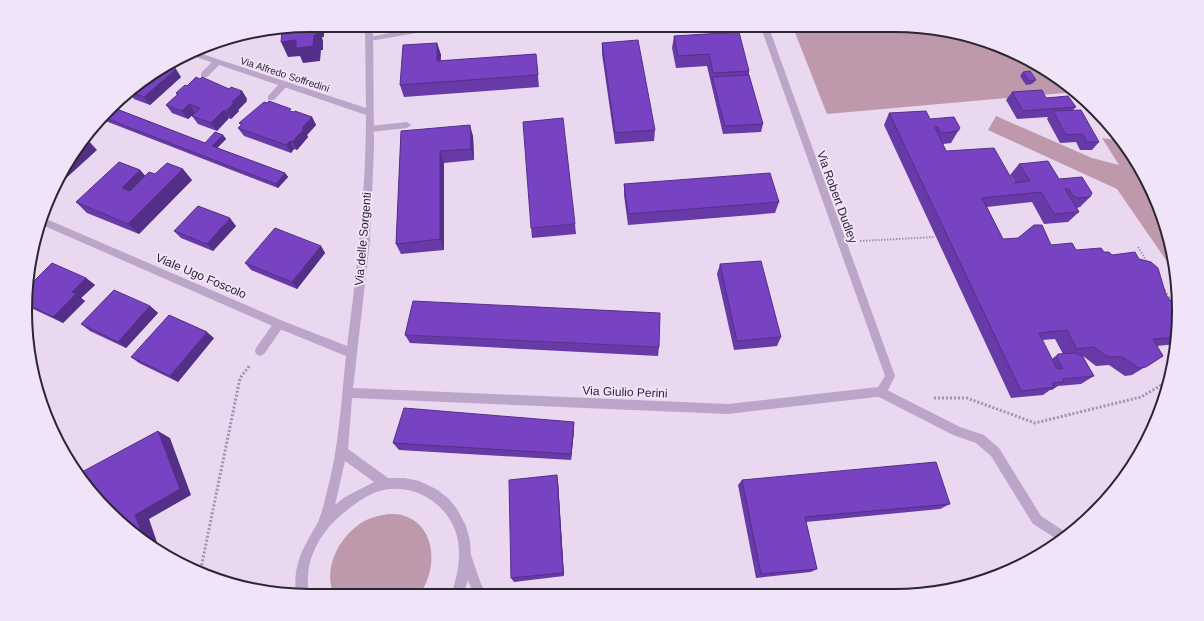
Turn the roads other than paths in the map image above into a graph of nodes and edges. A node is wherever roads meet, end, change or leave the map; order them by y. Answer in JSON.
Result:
{"nodes":[{"id":1,"x":370,"y":32,"type":"edge"},
{"id":2,"x":408,"y":32,"type":"edge"},
{"id":3,"x":766,"y":32,"type":"edge"},
{"id":4,"x":370,"y":39,"type":"junction"},
{"id":5,"x":198,"y":56,"type":"edge"},
{"id":6,"x":217,"y":62,"type":"junction"},
{"id":7,"x":204,"y":75,"type":"dead end"},
{"id":8,"x":284,"y":84,"type":"junction"},
{"id":9,"x":271,"y":98,"type":"dead end"},
{"id":10,"x":370,"y":113,"type":"junction"},
{"id":11,"x":406,"y":125,"type":"dead end"},
{"id":12,"x":370,"y":129,"type":"junction"},
{"id":13,"x":46,"y":223,"type":"edge"},
{"id":14,"x":279,"y":324,"type":"junction"},
{"id":15,"x":260,"y":351,"type":"road end"},
{"id":16,"x":351,"y":353,"type":"junction"},
{"id":17,"x":882,"y":392,"type":"junction"},
{"id":18,"x":348,"y":393,"type":"junction"},
{"id":19,"x":342,"y":451,"type":"junction"},
{"id":20,"x":386,"y":484,"type":"junction"},
{"id":21,"x":322,"y":526,"type":"junction"},
{"id":22,"x":1059,"y":534,"type":"edge"},
{"id":23,"x":466,"y":556,"type":"junction"},
{"id":24,"x":302,"y":589,"type":"edge"},
{"id":25,"x":459,"y":589,"type":"edge"},
{"id":26,"x":477,"y":589,"type":"edge"}],
"edges":[{"from":1,"to":4,"type":"street","name":"Via delle Sorgenti"},
{"from":2,"to":4,"type":"street"},
{"from":3,"to":17,"type":"street","name":"Via Robert Dudley"},
{"from":4,"to":10,"type":"street","name":"Via delle Sorgenti"},
{"from":5,"to":6,"type":"street","name":"Via Alfredo Soffredini"},
{"from":6,"to":7,"type":"street"},
{"from":6,"to":8,"type":"street","name":"Via Alfredo Soffredini"},
{"from":8,"to":9,"type":"street"},
{"from":8,"to":10,"type":"street","name":"Via Alfredo Soffredini"},
{"from":10,"to":12,"type":"street","name":"Via delle Sorgenti"},
{"from":11,"to":12,"type":"street"},
{"from":12,"to":16,"type":"street","name":"Via delle Sorgenti"},
{"from":13,"to":14,"type":"street","name":"Viale Ugo Foscolo"},
{"from":14,"to":15,"type":"street"},
{"from":14,"to":16,"type":"street","name":"Viale Ugo Foscolo"},
{"from":16,"to":18,"type":"street","name":"Via delle Sorgenti"},
{"from":17,"to":18,"type":"street","name":"Via Giulio Perini"},
{"from":17,"to":22,"type":"street"},
{"from":18,"to":19,"type":"street","name":"Via delle Sorgenti"},
{"from":19,"to":20,"type":"street"},
{"from":19,"to":21,"type":"street","name":"Via delle Sorgenti"},
{"from":20,"to":21,"type":"street","name":"Via delle Sorgenti"},
{"from":20,"to":23,"type":"street","name":"Via delle Sorgenti"},
{"from":21,"to":24,"type":"street","name":"Via delle Sorgenti"},
{"from":23,"to":25,"type":"street","name":"Via delle Sorgenti"},
{"from":23,"to":26,"type":"street"}]}
